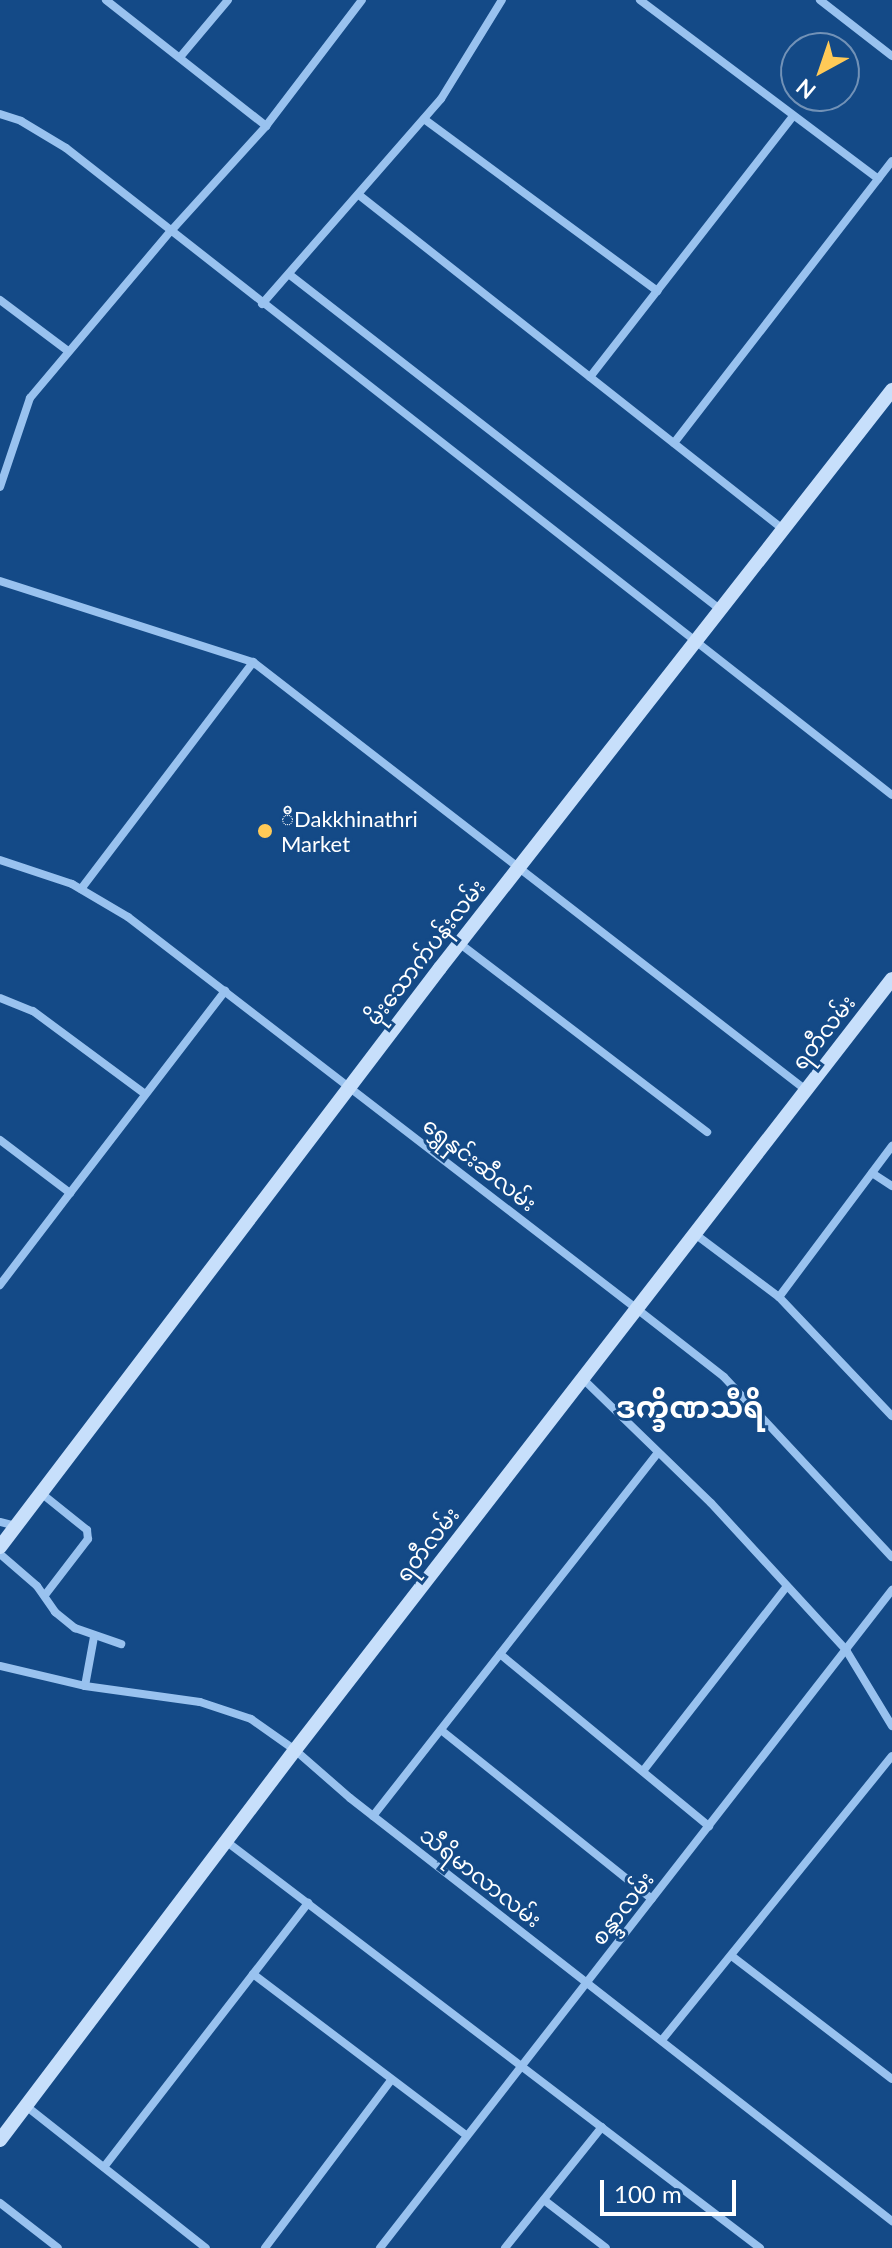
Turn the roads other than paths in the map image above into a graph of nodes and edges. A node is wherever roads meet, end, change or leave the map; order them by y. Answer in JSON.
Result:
{"nodes":[{"id":1,"x":106,"y":0,"type":"edge"},
{"id":2,"x":228,"y":0,"type":"edge"},
{"id":3,"x":362,"y":0,"type":"edge"},
{"id":4,"x":502,"y":0,"type":"edge"},
{"id":5,"x":640,"y":0,"type":"edge"},
{"id":6,"x":820,"y":0,"type":"edge"},
{"id":7,"x":181,"y":56,"type":"junction"},
{"id":8,"x":892,"y":56,"type":"edge"},
{"id":9,"x":0,"y":114,"type":"edge"},
{"id":10,"x":793,"y":116,"type":"junction"},
{"id":11,"x":424,"y":119,"type":"junction"},
{"id":12,"x":266,"y":126,"type":"junction"},
{"id":13,"x":892,"y":161,"type":"edge"},
{"id":14,"x":878,"y":179,"type":"junction"},
{"id":15,"x":359,"y":195,"type":"junction"},
{"id":16,"x":170,"y":232,"type":"junction"},
{"id":17,"x":290,"y":275,"type":"junction"},
{"id":18,"x":657,"y":291,"type":"junction"},
{"id":19,"x":0,"y":300,"type":"edge"},
{"id":20,"x":262,"y":304,"type":"junction"},
{"id":21,"x":68,"y":351,"type":"junction"},
{"id":22,"x":590,"y":377,"type":"junction"},
{"id":23,"x":892,"y":390,"type":"edge"},
{"id":24,"x":674,"y":443,"type":"junction"},
{"id":25,"x":0,"y":487,"type":"edge"},
{"id":26,"x":785,"y":531,"type":"junction"},
{"id":27,"x":0,"y":581,"type":"edge"},
{"id":28,"x":722,"y":611,"type":"junction"},
{"id":29,"x":698,"y":641,"type":"junction"},
{"id":30,"x":253,"y":662,"type":"junction"},
{"id":31,"x":892,"y":795,"type":"edge"},
{"id":32,"x":0,"y":860,"type":"edge"},
{"id":33,"x":517,"y":869,"type":"junction"},
{"id":34,"x":81,"y":889,"type":"junction"},
{"id":35,"x":459,"y":943,"type":"junction"},
{"id":36,"x":892,"y":979,"type":"edge"},
{"id":37,"x":225,"y":991,"type":"junction"},
{"id":38,"x":0,"y":998,"type":"edge"},
{"id":39,"x":350,"y":1086,"type":"junction"},
{"id":40,"x":806,"y":1090,"type":"junction"},
{"id":41,"x":145,"y":1094,"type":"junction"},
{"id":42,"x":707,"y":1132,"type":"dead end"},
{"id":43,"x":0,"y":1140,"type":"edge"},
{"id":44,"x":892,"y":1146,"type":"edge"},
{"id":45,"x":872,"y":1173,"type":"junction"},
{"id":46,"x":892,"y":1186,"type":"edge"},
{"id":47,"x":70,"y":1193,"type":"junction"},
{"id":48,"x":695,"y":1234,"type":"junction"},
{"id":49,"x":0,"y":1285,"type":"edge"},
{"id":50,"x":779,"y":1297,"type":"junction"},
{"id":51,"x":637,"y":1309,"type":"junction"},
{"id":52,"x":583,"y":1379,"type":"junction"},
{"id":53,"x":892,"y":1416,"type":"edge"},
{"id":54,"x":658,"y":1452,"type":"junction"},
{"id":55,"x":41,"y":1493,"type":"junction"},
{"id":56,"x":0,"y":1522,"type":"edge"},
{"id":57,"x":16,"y":1526,"type":"junction"},
{"id":58,"x":0,"y":1547,"type":"edge"},
{"id":59,"x":0,"y":1554,"type":"edge"},
{"id":60,"x":892,"y":1557,"type":"edge"},
{"id":61,"x":787,"y":1586,"type":"junction"},
{"id":62,"x":892,"y":1590,"type":"edge"},
{"id":63,"x":45,"y":1595,"type":"junction"},
{"id":64,"x":94,"y":1637,"type":"junction"},
{"id":65,"x":121,"y":1644,"type":"dead end"},
{"id":66,"x":846,"y":1650,"type":"junction"},
{"id":67,"x":500,"y":1654,"type":"junction"},
{"id":68,"x":0,"y":1666,"type":"edge"},
{"id":69,"x":85,"y":1686,"type":"junction"},
{"id":70,"x":892,"y":1726,"type":"edge"},
{"id":71,"x":441,"y":1730,"type":"junction"},
{"id":72,"x":295,"y":1750,"type":"junction"},
{"id":73,"x":892,"y":1756,"type":"edge"},
{"id":74,"x":643,"y":1771,"type":"junction"},
{"id":75,"x":373,"y":1816,"type":"junction"},
{"id":76,"x":709,"y":1826,"type":"junction"},
{"id":77,"x":227,"y":1842,"type":"junction"},
{"id":78,"x":652,"y":1899,"type":"junction"},
{"id":79,"x":308,"y":1903,"type":"junction"},
{"id":80,"x":733,"y":1957,"type":"junction"},
{"id":81,"x":253,"y":1974,"type":"junction"},
{"id":82,"x":588,"y":1982,"type":"junction"},
{"id":83,"x":662,"y":2040,"type":"junction"},
{"id":84,"x":522,"y":2065,"type":"junction"},
{"id":85,"x":892,"y":2079,"type":"edge"},
{"id":86,"x":391,"y":2080,"type":"junction"},
{"id":87,"x":26,"y":2106,"type":"junction"},
{"id":88,"x":602,"y":2127,"type":"junction"},
{"id":89,"x":467,"y":2136,"type":"junction"},
{"id":90,"x":0,"y":2140,"type":"edge"},
{"id":91,"x":104,"y":2167,"type":"junction"},
{"id":92,"x":544,"y":2200,"type":"junction"},
{"id":93,"x":0,"y":2203,"type":"edge"},
{"id":94,"x":892,"y":2221,"type":"edge"},
{"id":95,"x":58,"y":2248,"type":"edge"},
{"id":96,"x":206,"y":2248,"type":"edge"},
{"id":97,"x":265,"y":2248,"type":"edge"},
{"id":98,"x":380,"y":2248,"type":"edge"},
{"id":99,"x":505,"y":2248,"type":"edge"},
{"id":100,"x":606,"y":2248,"type":"edge"},
{"id":101,"x":760,"y":2248,"type":"edge"}],
"edges":[{"from":1,"to":7,"type":"street"},
{"from":2,"to":7,"type":"street"},
{"from":3,"to":12,"type":"street"},
{"from":4,"to":11,"type":"street"},
{"from":5,"to":10,"type":"street"},
{"from":6,"to":8,"type":"street"},
{"from":7,"to":12,"type":"street"},
{"from":9,"to":16,"type":"street"},
{"from":10,"to":14,"type":"street"},
{"from":10,"to":18,"type":"street"},
{"from":11,"to":15,"type":"street"},
{"from":11,"to":18,"type":"street"},
{"from":12,"to":16,"type":"street"},
{"from":13,"to":14,"type":"street"},
{"from":14,"to":24,"type":"street"},
{"from":15,"to":17,"type":"street"},
{"from":15,"to":22,"type":"street"},
{"from":16,"to":20,"type":"street"},
{"from":16,"to":21,"type":"street"},
{"from":17,"to":20,"type":"street"},
{"from":17,"to":28,"type":"street"},
{"from":18,"to":22,"type":"street"},
{"from":19,"to":21,"type":"street"},
{"from":20,"to":29,"type":"street"},
{"from":21,"to":25,"type":"street"},
{"from":22,"to":24,"type":"street"},
{"from":23,"to":26,"type":"street","name":"မိုးသောက်ပန်းလမ်း"},
{"from":24,"to":26,"type":"street"},
{"from":26,"to":28,"type":"street","name":"မိုးသောက်ပန်းလမ်း"},
{"from":27,"to":30,"type":"street"},
{"from":28,"to":29,"type":"street","name":"မိုးသောက်ပန်းလမ်း"},
{"from":29,"to":31,"type":"street"},
{"from":29,"to":33,"type":"street","name":"မိုးသောက်ပန်းလမ်း"},
{"from":30,"to":33,"type":"street"},
{"from":30,"to":34,"type":"street"},
{"from":32,"to":34,"type":"street","name":"ရွှေနှင်းဆီလမ်း"},
{"from":33,"to":35,"type":"street","name":"မိုးသောက်ပန်းလမ်း"},
{"from":33,"to":40,"type":"street"},
{"from":34,"to":37,"type":"street","name":"ရွှေနှင်းဆီလမ်း"},
{"from":35,"to":39,"type":"street","name":"မိုးသောက်ပန်းလမ်း"},
{"from":35,"to":42,"type":"street"},
{"from":36,"to":40,"type":"street","name":"ရတီလမ်း"},
{"from":37,"to":39,"type":"street","name":"ရွှေနှင်းဆီလမ်း"},
{"from":37,"to":41,"type":"street"},
{"from":38,"to":41,"type":"street"},
{"from":39,"to":51,"type":"street","name":"ရွှေနှင်းဆီလမ်း"},
{"from":39,"to":55,"type":"street","name":"မိုးသောက်ပန်းလမ်း"},
{"from":40,"to":48,"type":"street","name":"ရတီလမ်း"},
{"from":41,"to":47,"type":"street"},
{"from":43,"to":47,"type":"street"},
{"from":44,"to":45,"type":"street"},
{"from":45,"to":46,"type":"street"},
{"from":45,"to":50,"type":"street"},
{"from":47,"to":49,"type":"street"},
{"from":48,"to":50,"type":"street"},
{"from":48,"to":51,"type":"street","name":"ရတီလမ်း"},
{"from":50,"to":53,"type":"street"},
{"from":51,"to":52,"type":"street","name":"ရတီလမ်း"},
{"from":51,"to":60,"type":"street","name":"ရွှေနှင်းဆီလမ်း"},
{"from":52,"to":54,"type":"street"},
{"from":52,"to":72,"type":"street","name":"ရတီလမ်း"},
{"from":54,"to":61,"type":"street"},
{"from":54,"to":67,"type":"street"},
{"from":55,"to":57,"type":"street","name":"မိုးသောက်ပန်းလမ်း"},
{"from":55,"to":63,"type":"street"},
{"from":56,"to":57,"type":"street"},
{"from":57,"to":58,"type":"street","name":"မိုးသောက်ပန်းလမ်း"},
{"from":59,"to":63,"type":"street"},
{"from":61,"to":66,"type":"street"},
{"from":61,"to":74,"type":"street"},
{"from":62,"to":66,"type":"street","name":"စန္ဒာလမ်း"},
{"from":63,"to":64,"type":"street"},
{"from":64,"to":65,"type":"street"},
{"from":64,"to":69,"type":"street"},
{"from":66,"to":70,"type":"street"},
{"from":66,"to":76,"type":"street","name":"စန္ဒာလမ်း"},
{"from":67,"to":71,"type":"street"},
{"from":67,"to":74,"type":"street"},
{"from":68,"to":69,"type":"street","name":"သီရိမာလာလမ်း"},
{"from":69,"to":72,"type":"street","name":"သီရိမာလာလမ်း"},
{"from":71,"to":75,"type":"street"},
{"from":71,"to":78,"type":"street"},
{"from":72,"to":75,"type":"street","name":"သီရိမာလာလမ်း"},
{"from":72,"to":77,"type":"street","name":"ရတီလမ်း"},
{"from":73,"to":80,"type":"street"},
{"from":74,"to":76,"type":"street"},
{"from":75,"to":82,"type":"street","name":"သီရိမာလာလမ်း"},
{"from":76,"to":78,"type":"street","name":"စန္ဒာလမ်း"},
{"from":77,"to":79,"type":"street"},
{"from":77,"to":87,"type":"street","name":"ရတီလမ်း"},
{"from":78,"to":82,"type":"street","name":"စန္ဒာလမ်း"},
{"from":79,"to":81,"type":"street"},
{"from":79,"to":84,"type":"street"},
{"from":80,"to":83,"type":"street"},
{"from":80,"to":85,"type":"street"},
{"from":81,"to":86,"type":"street"},
{"from":81,"to":91,"type":"street"},
{"from":82,"to":83,"type":"street","name":"သီရိမာလာလမ်း"},
{"from":82,"to":84,"type":"street","name":"စန္ဒာလမ်း"},
{"from":83,"to":94,"type":"street","name":"သီရိမာလာလမ်း"},
{"from":84,"to":88,"type":"street"},
{"from":84,"to":89,"type":"street","name":"စန္ဒာလမ်း"},
{"from":86,"to":89,"type":"street"},
{"from":86,"to":97,"type":"street"},
{"from":87,"to":90,"type":"street","name":"ရတီလမ်း"},
{"from":87,"to":91,"type":"street"},
{"from":88,"to":92,"type":"street"},
{"from":88,"to":101,"type":"street"},
{"from":89,"to":98,"type":"street","name":"စန္ဒာလမ်း"},
{"from":91,"to":96,"type":"street"},
{"from":92,"to":99,"type":"street"},
{"from":92,"to":100,"type":"street"},
{"from":93,"to":95,"type":"street"}]}
